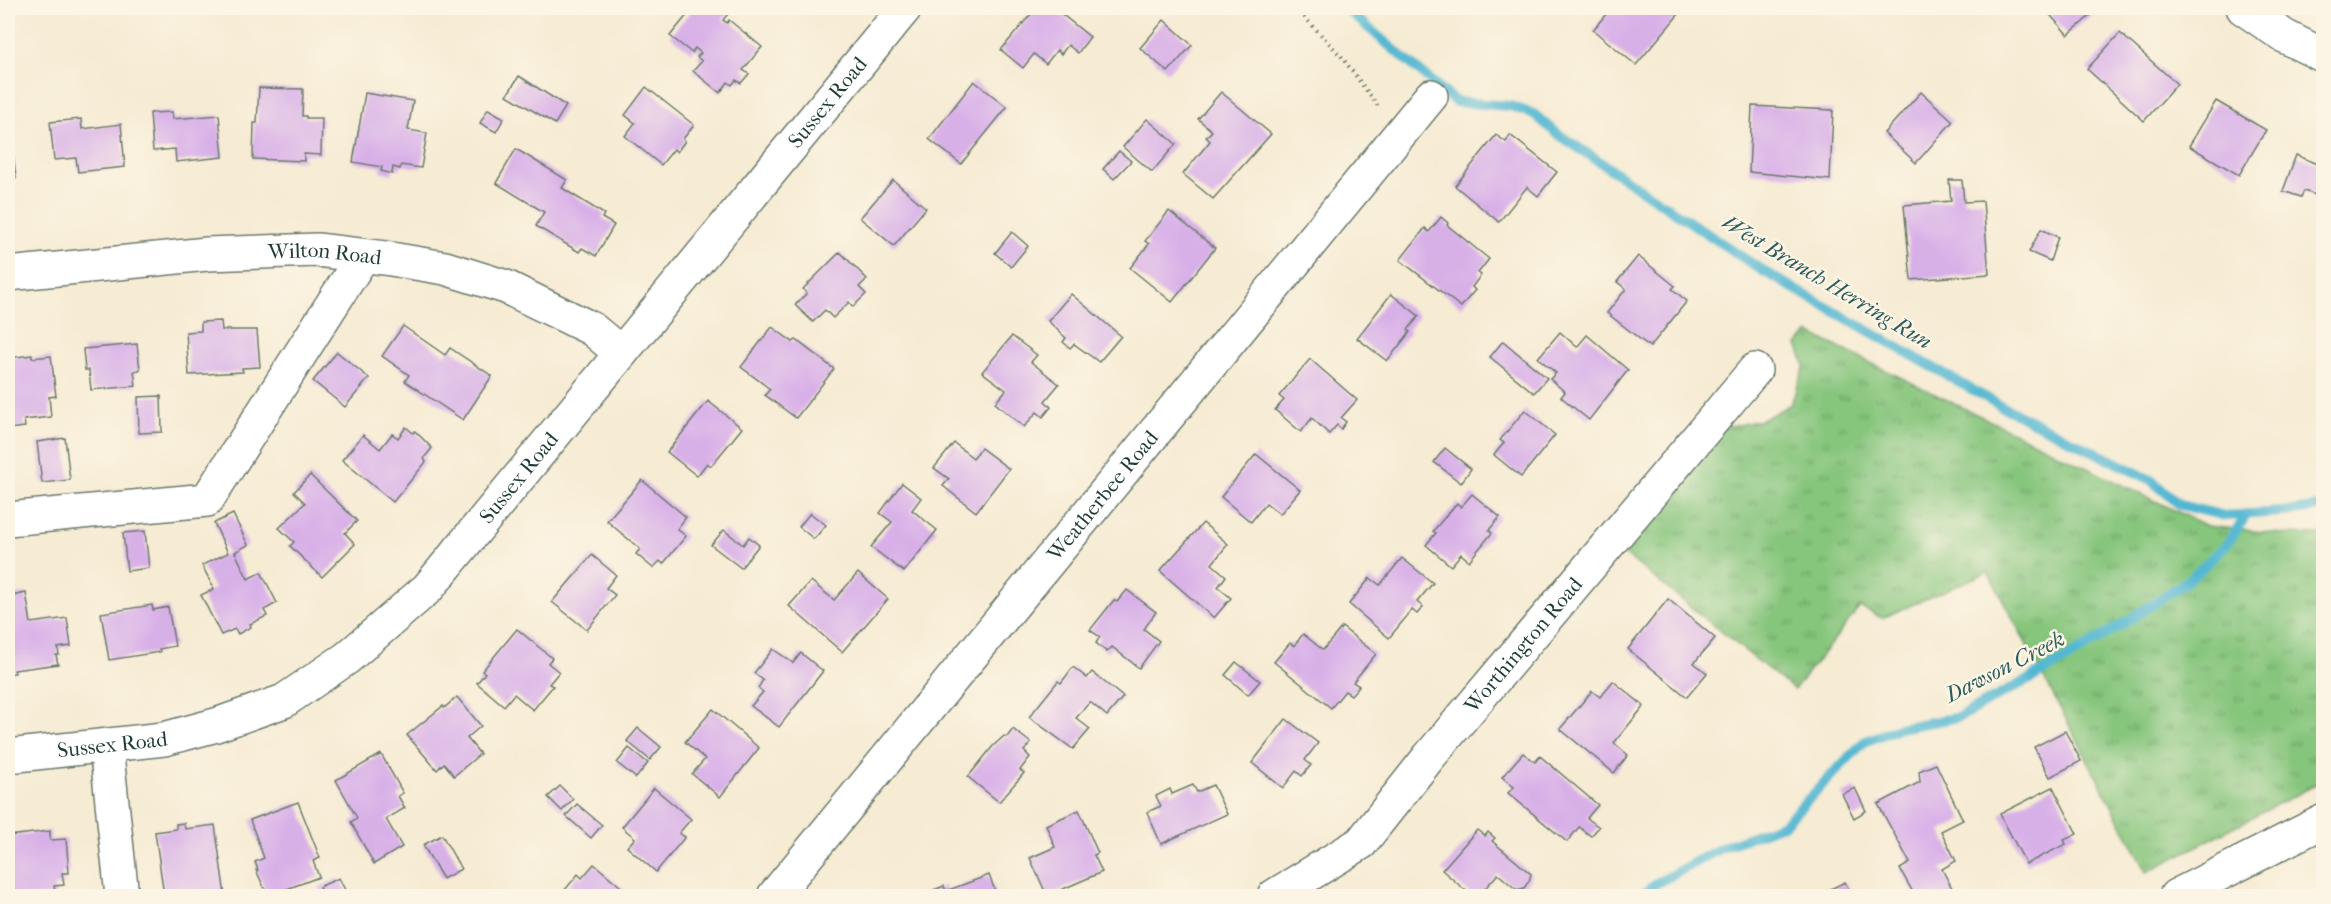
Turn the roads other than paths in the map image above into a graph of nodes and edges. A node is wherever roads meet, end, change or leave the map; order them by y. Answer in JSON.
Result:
{"nodes":[{"id":1,"x":905,"y":8,"type":"edge"},
{"id":2,"x":2243,"y":8,"type":"edge"},
{"id":3,"x":2324,"y":56,"type":"edge"},
{"id":4,"x":1431,"y":96,"type":"dead end"},
{"id":5,"x":363,"y":256,"type":"junction"},
{"id":6,"x":8,"y":274,"type":"edge"},
{"id":7,"x":621,"y":353,"type":"junction"},
{"id":8,"x":1755,"y":370,"type":"dead end"},
{"id":9,"x":8,"y":519,"type":"edge"},
{"id":10,"x":106,"y":746,"type":"junction"},
{"id":11,"x":8,"y":756,"type":"edge"},
{"id":12,"x":2324,"y":820,"type":"edge"},
{"id":13,"x":122,"y":897,"type":"edge"},
{"id":14,"x":774,"y":897,"type":"edge"},
{"id":15,"x":1274,"y":897,"type":"edge"},
{"id":16,"x":2176,"y":897,"type":"edge"}],
"edges":[{"from":1,"to":7,"type":"street","name":"Sussex Road"},
{"from":2,"to":3,"type":"street"},
{"from":4,"to":14,"type":"street","name":"Weatherbee Road"},
{"from":5,"to":6,"type":"street","name":"Wilton Road"},
{"from":5,"to":7,"type":"street","name":"Wilton Road"},
{"from":5,"to":9,"type":"street"},
{"from":7,"to":10,"type":"street","name":"Sussex Road"},
{"from":8,"to":15,"type":"street","name":"Worthington Road"},
{"from":10,"to":11,"type":"street","name":"Sussex Road"},
{"from":10,"to":13,"type":"street"},
{"from":12,"to":16,"type":"street"}]}
